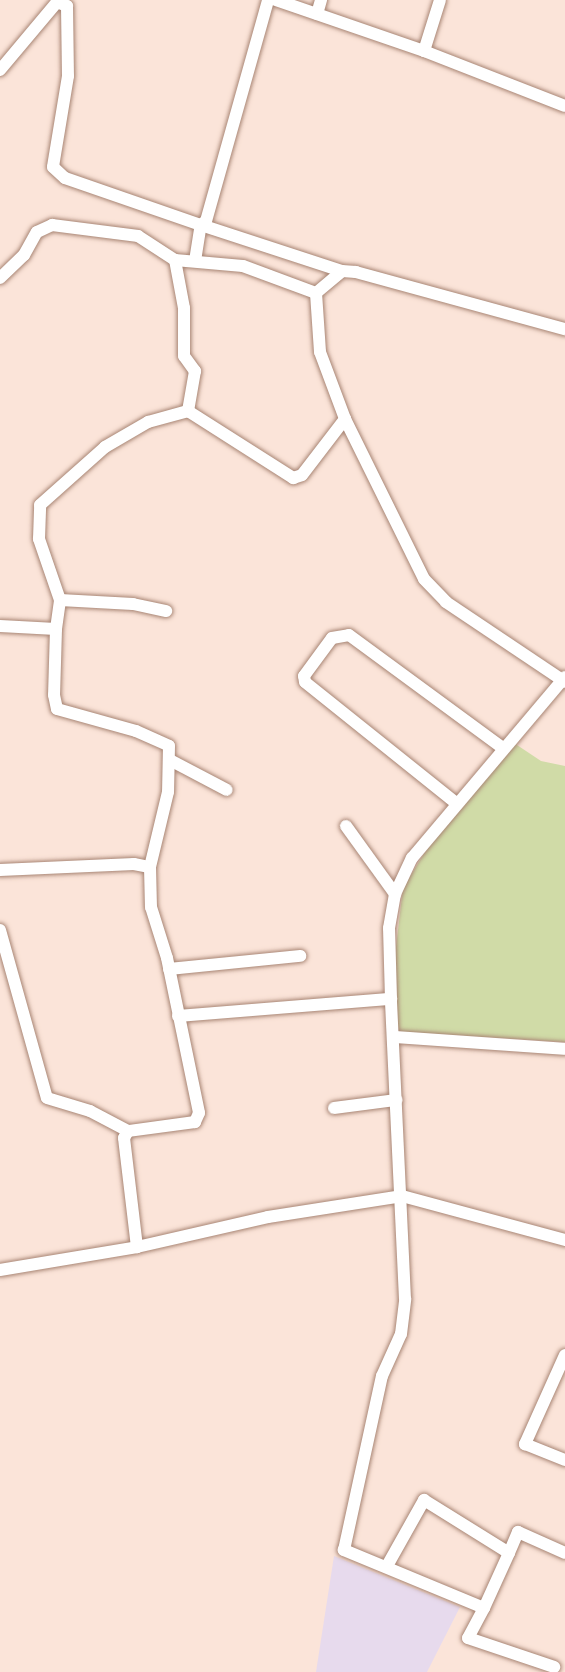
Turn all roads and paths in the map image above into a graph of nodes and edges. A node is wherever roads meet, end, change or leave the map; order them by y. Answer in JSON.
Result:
{"nodes":[{"id":1,"x":268,"y":0,"type":"edge"},
{"id":2,"x":276,"y":0,"type":"edge"},
{"id":3,"x":321,"y":0,"type":"edge"},
{"id":4,"x":440,"y":0,"type":"edge"},
{"id":5,"x":317,"y":14,"type":"junction"},
{"id":6,"x":424,"y":51,"type":"junction"},
{"id":7,"x":0,"y":70,"type":"edge"},
{"id":8,"x":565,"y":106,"type":"edge"},
{"id":9,"x":201,"y":225,"type":"junction"},
{"id":10,"x":175,"y":260,"type":"junction"},
{"id":11,"x":195,"y":261,"type":"junction"},
{"id":12,"x":342,"y":271,"type":"junction"},
{"id":13,"x":0,"y":278,"type":"edge"},
{"id":14,"x":316,"y":293,"type":"junction"},
{"id":15,"x":565,"y":329,"type":"edge"},
{"id":16,"x":188,"y":411,"type":"junction"},
{"id":17,"x":345,"y":419,"type":"junction"},
{"id":18,"x":60,"y":600,"type":"junction"},
{"id":19,"x":166,"y":611,"type":"dead end"},
{"id":20,"x":0,"y":626,"type":"edge"},
{"id":21,"x":56,"y":629,"type":"junction"},
{"id":22,"x":564,"y":680,"type":"edge"},
{"id":23,"x":503,"y":748,"type":"junction"},
{"id":24,"x":170,"y":760,"type":"junction"},
{"id":25,"x":227,"y":790,"type":"dead end"},
{"id":26,"x":456,"y":803,"type":"junction"},
{"id":27,"x":346,"y":826,"type":"dead end"},
{"id":28,"x":150,"y":867,"type":"junction"},
{"id":29,"x":0,"y":870,"type":"edge"},
{"id":30,"x":395,"y":894,"type":"junction"},
{"id":31,"x":0,"y":930,"type":"edge"},
{"id":32,"x":300,"y":956,"type":"dead end"},
{"id":33,"x":169,"y":969,"type":"junction"},
{"id":34,"x":391,"y":999,"type":"junction"},
{"id":35,"x":178,"y":1016,"type":"junction"},
{"id":36,"x":394,"y":1037,"type":"junction"},
{"id":37,"x":565,"y":1049,"type":"edge"},
{"id":38,"x":396,"y":1100,"type":"junction"},
{"id":39,"x":334,"y":1108,"type":"dead end"},
{"id":40,"x":128,"y":1131,"type":"junction"},
{"id":41,"x":402,"y":1196,"type":"junction"},
{"id":42,"x":565,"y":1240,"type":"edge"},
{"id":43,"x":137,"y":1247,"type":"junction"},
{"id":44,"x":0,"y":1270,"type":"edge"},
{"id":45,"x":565,"y":1354,"type":"edge"},
{"id":46,"x":565,"y":1460,"type":"edge"},
{"id":47,"x":509,"y":1553,"type":"junction"},
{"id":48,"x":565,"y":1553,"type":"edge"},
{"id":49,"x":387,"y":1566,"type":"junction"},
{"id":50,"x":484,"y":1608,"type":"junction"},
{"id":51,"x":554,"y":1667,"type":"dead end"}],
"edges":[{"from":1,"to":9,"type":"street"},
{"from":2,"to":5,"type":"street"},
{"from":3,"to":5,"type":"street"},
{"from":4,"to":6,"type":"street"},
{"from":5,"to":6,"type":"street"},
{"from":6,"to":8,"type":"street"},
{"from":7,"to":9,"type":"street"},
{"from":9,"to":11,"type":"street"},
{"from":9,"to":12,"type":"street"},
{"from":10,"to":11,"type":"street"},
{"from":10,"to":13,"type":"street"},
{"from":10,"to":16,"type":"street"},
{"from":11,"to":14,"type":"street"},
{"from":12,"to":14,"type":"street"},
{"from":12,"to":15,"type":"street"},
{"from":14,"to":17,"type":"street"},
{"from":16,"to":17,"type":"street"},
{"from":16,"to":18,"type":"street"},
{"from":17,"to":22,"type":"street"},
{"from":18,"to":19,"type":"street"},
{"from":18,"to":21,"type":"street"},
{"from":20,"to":21,"type":"street"},
{"from":21,"to":24,"type":"street"},
{"from":22,"to":23,"type":"street"},
{"from":23,"to":26,"type":"street"},
{"from":23,"to":26,"type":"street"},
{"from":24,"to":25,"type":"street"},
{"from":24,"to":28,"type":"street"},
{"from":26,"to":30,"type":"street"},
{"from":27,"to":30,"type":"street"},
{"from":28,"to":29,"type":"street"},
{"from":28,"to":33,"type":"street"},
{"from":30,"to":34,"type":"street"},
{"from":31,"to":40,"type":"street"},
{"from":32,"to":33,"type":"street"},
{"from":33,"to":35,"type":"street"},
{"from":34,"to":35,"type":"street"},
{"from":34,"to":36,"type":"street"},
{"from":35,"to":40,"type":"street"},
{"from":36,"to":37,"type":"street"},
{"from":36,"to":38,"type":"street"},
{"from":38,"to":39,"type":"street"},
{"from":38,"to":41,"type":"street"},
{"from":40,"to":43,"type":"street"},
{"from":41,"to":42,"type":"street"},
{"from":41,"to":43,"type":"street"},
{"from":41,"to":49,"type":"street"},
{"from":43,"to":44,"type":"street"},
{"from":45,"to":46,"type":"street"},
{"from":47,"to":48,"type":"street"},
{"from":47,"to":49,"type":"street"},
{"from":47,"to":50,"type":"street"},
{"from":49,"to":50,"type":"street"},
{"from":50,"to":51,"type":"street"}]}
